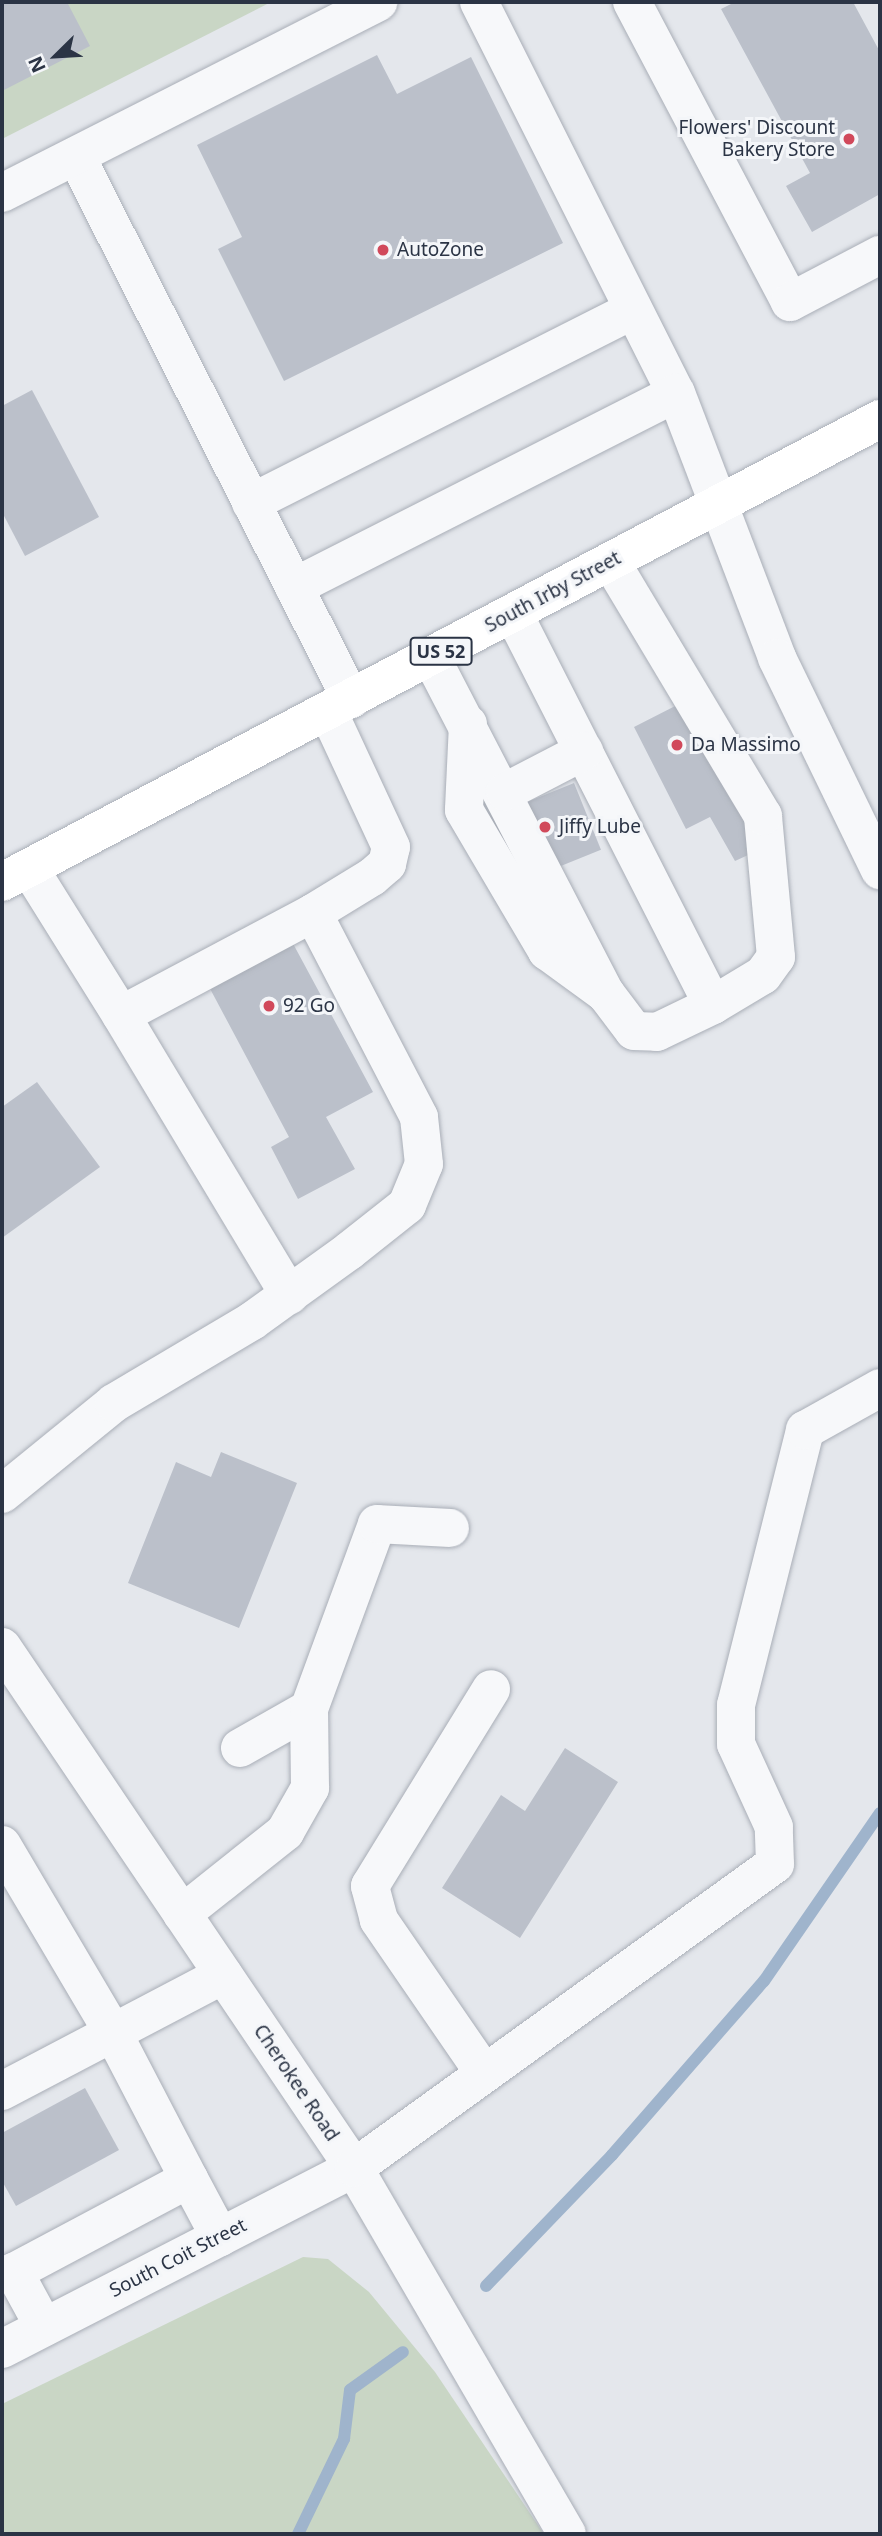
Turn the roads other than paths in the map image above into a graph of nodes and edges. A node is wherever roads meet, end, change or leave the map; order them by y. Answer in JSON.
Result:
{"nodes":[{"id":1,"x":378,"y":2,"type":"edge"},
{"id":2,"x":479,"y":2,"type":"edge"},
{"id":3,"x":632,"y":2,"type":"edge"},
{"id":4,"x":76,"y":156,"type":"junction"},
{"id":5,"x":2,"y":193,"type":"edge"},
{"id":6,"x":880,"y":255,"type":"edge"},
{"id":7,"x":633,"y":310,"type":"junction"},
{"id":8,"x":676,"y":393,"type":"junction"},
{"id":9,"x":880,"y":419,"type":"edge"},
{"id":10,"x":719,"y":502,"type":"junction"},
{"id":11,"x":251,"y":503,"type":"junction"},
{"id":12,"x":611,"y":562,"type":"junction"},
{"id":13,"x":294,"y":587,"type":"junction"},
{"id":14,"x":513,"y":613,"type":"junction"},
{"id":15,"x":431,"y":657,"type":"junction"},
{"id":16,"x":339,"y":705,"type":"junction"},
{"id":17,"x":468,"y":724,"type":"junction"},
{"id":18,"x":584,"y":751,"type":"junction"},
{"id":19,"x":505,"y":792,"type":"junction"},
{"id":20,"x":876,"y":851,"type":"edge"},
{"id":21,"x":15,"y":875,"type":"edge"},
{"id":22,"x":313,"y":913,"type":"junction"},
{"id":23,"x":606,"y":994,"type":"junction"},
{"id":24,"x":713,"y":1005,"type":"junction"},
{"id":25,"x":121,"y":1015,"type":"junction"},
{"id":26,"x":289,"y":1295,"type":"junction"},
{"id":27,"x":880,"y":1388,"type":"edge"},
{"id":28,"x":2,"y":1494,"type":"edge"},
{"id":29,"x":450,"y":1528,"type":"dead end"},
{"id":30,"x":2,"y":1647,"type":"edge"},
{"id":31,"x":491,"y":1689,"type":"dead end"},
{"id":32,"x":309,"y":1709,"type":"junction"},
{"id":33,"x":240,"y":1748,"type":"dead end"},
{"id":34,"x":2,"y":1845,"type":"edge"},
{"id":35,"x":182,"y":1914,"type":"junction"},
{"id":36,"x":223,"y":1975,"type":"junction"},
{"id":37,"x":113,"y":2033,"type":"junction"},
{"id":38,"x":484,"y":2073,"type":"junction"},
{"id":39,"x":2,"y":2091,"type":"edge"},
{"id":40,"x":354,"y":2168,"type":"junction"},
{"id":41,"x":189,"y":2179,"type":"junction"},
{"id":42,"x":220,"y":2237,"type":"junction"},
{"id":43,"x":8,"y":2263,"type":"edge"},
{"id":44,"x":44,"y":2327,"type":"junction"},
{"id":45,"x":2,"y":2349,"type":"edge"},
{"id":46,"x":567,"y":2534,"type":"edge"}],
"edges":[{"from":1,"to":4,"type":"street"},
{"from":2,"to":7,"type":"street"},
{"from":3,"to":6,"type":"street"},
{"from":4,"to":5,"type":"street"},
{"from":4,"to":11,"type":"street"},
{"from":7,"to":8,"type":"street"},
{"from":7,"to":11,"type":"street"},
{"from":8,"to":10,"type":"street"},
{"from":8,"to":13,"type":"street"},
{"from":9,"to":10,"type":"main road","name":"South Irby Street","number":"US 52"},
{"from":10,"to":12,"type":"main road","name":"South Irby Street","number":"US 52"},
{"from":10,"to":20,"type":"street"},
{"from":11,"to":13,"type":"street"},
{"from":12,"to":14,"type":"main road","name":"South Irby Street","number":"US 52"},
{"from":12,"to":24,"type":"street"},
{"from":13,"to":16,"type":"street"},
{"from":14,"to":15,"type":"main road","name":"South Irby Street","number":"US 52"},
{"from":14,"to":18,"type":"street"},
{"from":15,"to":16,"type":"main road","name":"South Irby Street","number":"US 52"},
{"from":15,"to":17,"type":"street"},
{"from":16,"to":21,"type":"main road","name":"South Irby Street","number":"US 52"},
{"from":16,"to":22,"type":"street"},
{"from":17,"to":19,"type":"street"},
{"from":17,"to":23,"type":"street"},
{"from":18,"to":19,"type":"street"},
{"from":18,"to":24,"type":"street"},
{"from":19,"to":23,"type":"street"},
{"from":21,"to":25,"type":"street"},
{"from":22,"to":25,"type":"street"},
{"from":22,"to":26,"type":"street"},
{"from":23,"to":24,"type":"street"},
{"from":25,"to":26,"type":"street"},
{"from":26,"to":28,"type":"street"},
{"from":27,"to":38,"type":"street","name":"South Coit Street"},
{"from":29,"to":32,"type":"street"},
{"from":30,"to":35,"type":"street","name":"Cherokee Road"},
{"from":31,"to":38,"type":"street"},
{"from":32,"to":33,"type":"street"},
{"from":32,"to":35,"type":"street"},
{"from":34,"to":37,"type":"street"},
{"from":35,"to":36,"type":"street","name":"Cherokee Road"},
{"from":36,"to":37,"type":"street"},
{"from":36,"to":40,"type":"street","name":"Cherokee Road"},
{"from":37,"to":39,"type":"street"},
{"from":37,"to":41,"type":"street"},
{"from":38,"to":40,"type":"street","name":"South Coit Street"},
{"from":40,"to":42,"type":"street","name":"South Coit Street"},
{"from":40,"to":46,"type":"street","name":"Cherokee Road"},
{"from":41,"to":42,"type":"street"},
{"from":41,"to":43,"type":"street"},
{"from":42,"to":44,"type":"street","name":"South Coit Street"},
{"from":43,"to":44,"type":"street"},
{"from":44,"to":45,"type":"street","name":"South Coit Street"}]}
